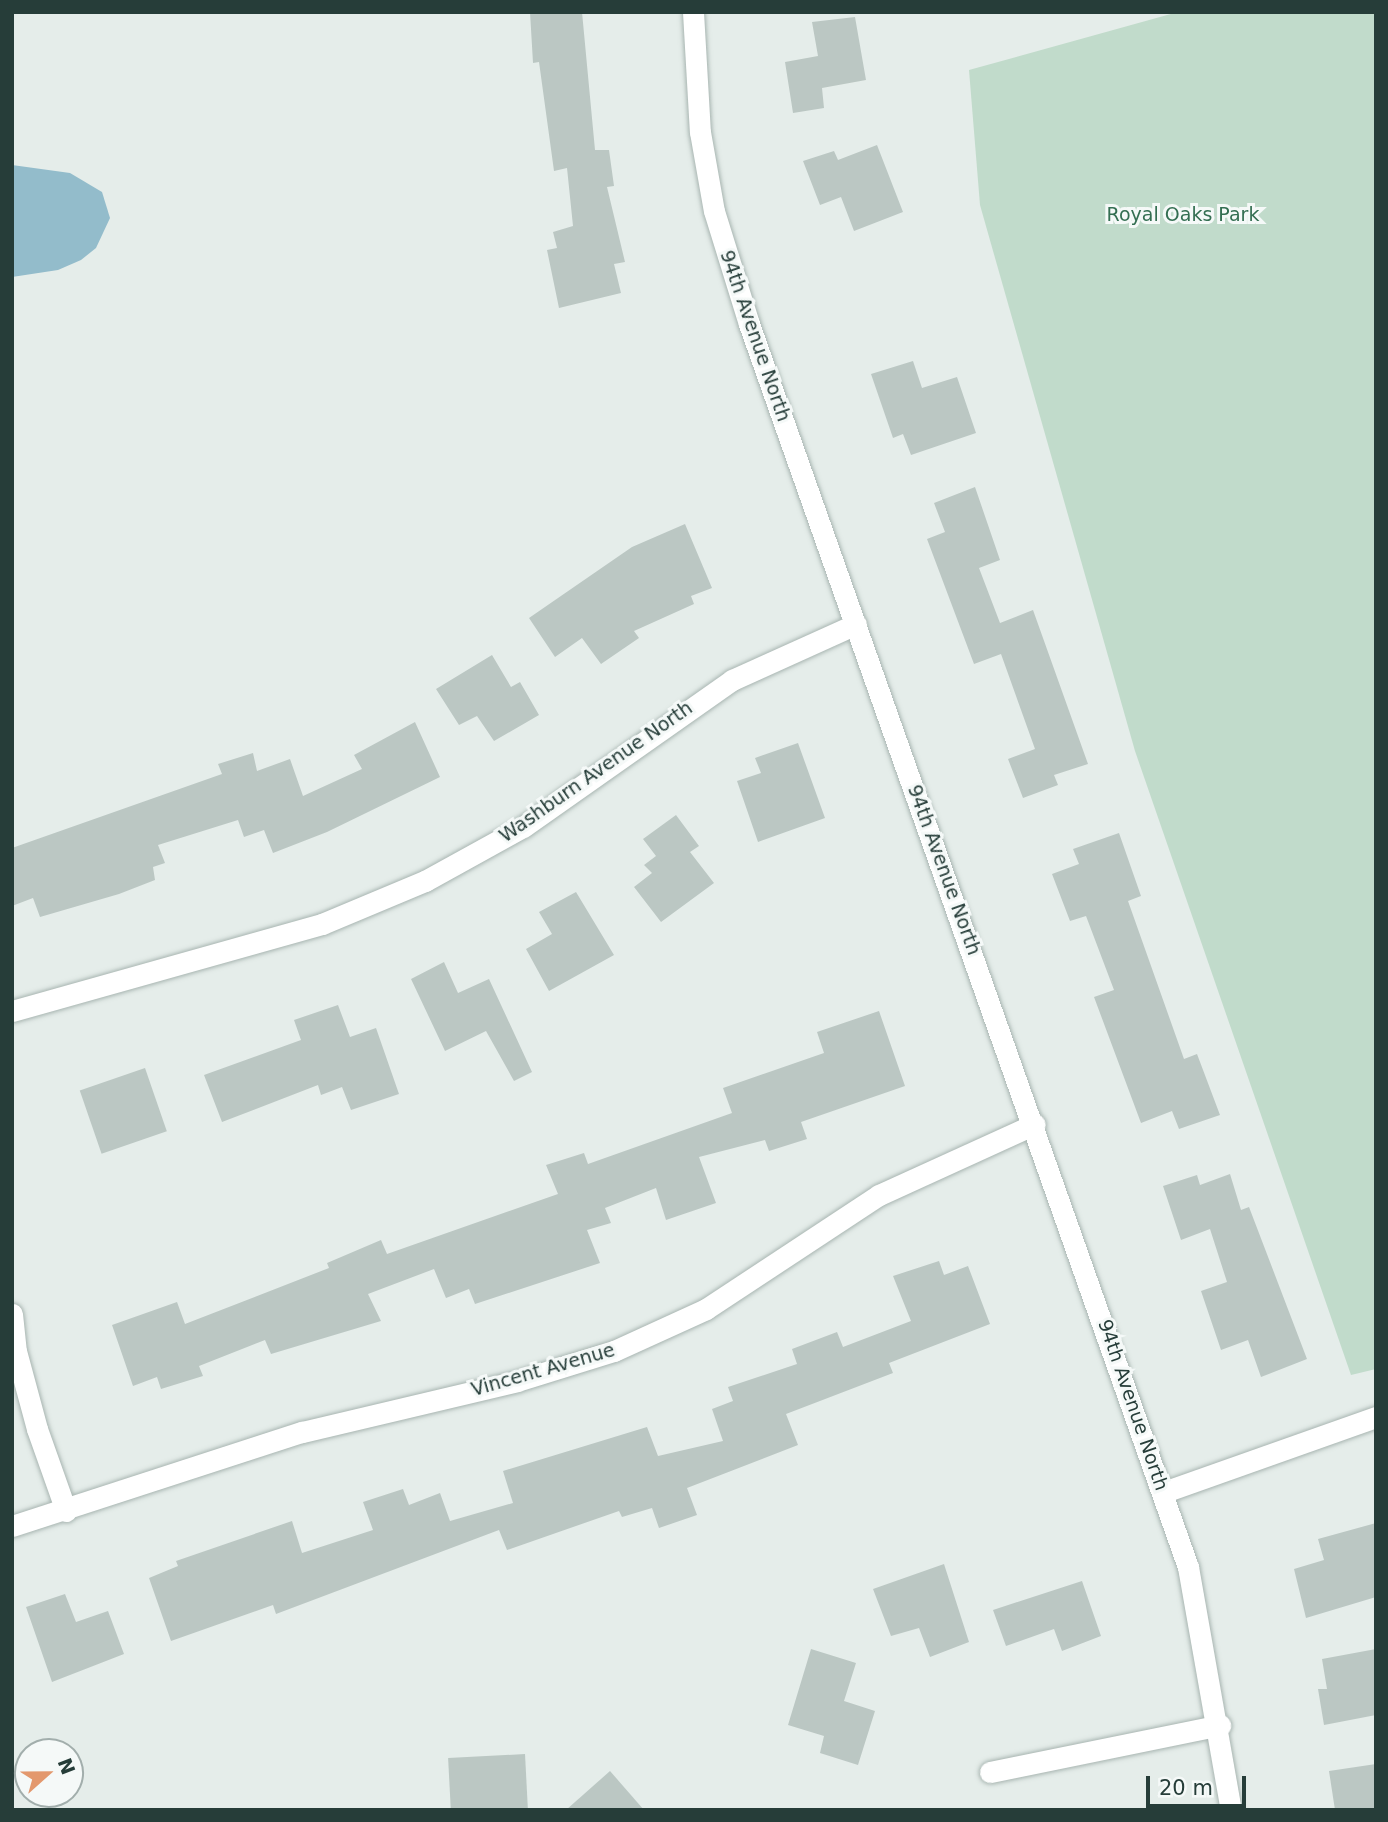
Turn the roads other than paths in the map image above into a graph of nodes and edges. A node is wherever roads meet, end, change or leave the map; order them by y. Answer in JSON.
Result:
{"nodes":[{"id":1,"x":693,"y":12,"type":"edge"},
{"id":2,"x":856,"y":624,"type":"junction"},
{"id":3,"x":12,"y":1011,"type":"edge"},
{"id":4,"x":1035,"y":1125,"type":"junction"},
{"id":5,"x":12,"y":1314,"type":"edge"},
{"id":6,"x":1376,"y":1417,"type":"edge"},
{"id":7,"x":1164,"y":1492,"type":"junction"},
{"id":8,"x":66,"y":1511,"type":"junction"},
{"id":9,"x":12,"y":1526,"type":"edge"},
{"id":10,"x":1220,"y":1725,"type":"junction"},
{"id":11,"x":990,"y":1772,"type":"dead end"},
{"id":12,"x":1231,"y":1810,"type":"edge"}],
"edges":[{"from":1,"to":2,"type":"street","name":"94th Avenue North"},
{"from":2,"to":3,"type":"street","name":"Washburn Avenue North"},
{"from":2,"to":4,"type":"street","name":"94th Avenue North"},
{"from":4,"to":7,"type":"street","name":"94th Avenue North"},
{"from":4,"to":8,"type":"street","name":"Vincent Avenue"},
{"from":5,"to":8,"type":"street"},
{"from":6,"to":7,"type":"street"},
{"from":7,"to":10,"type":"street","name":"94th Avenue North"},
{"from":8,"to":9,"type":"street","name":"Vincent Avenue"},
{"from":10,"to":11,"type":"street"},
{"from":10,"to":12,"type":"street","name":"94th Avenue North"}]}
